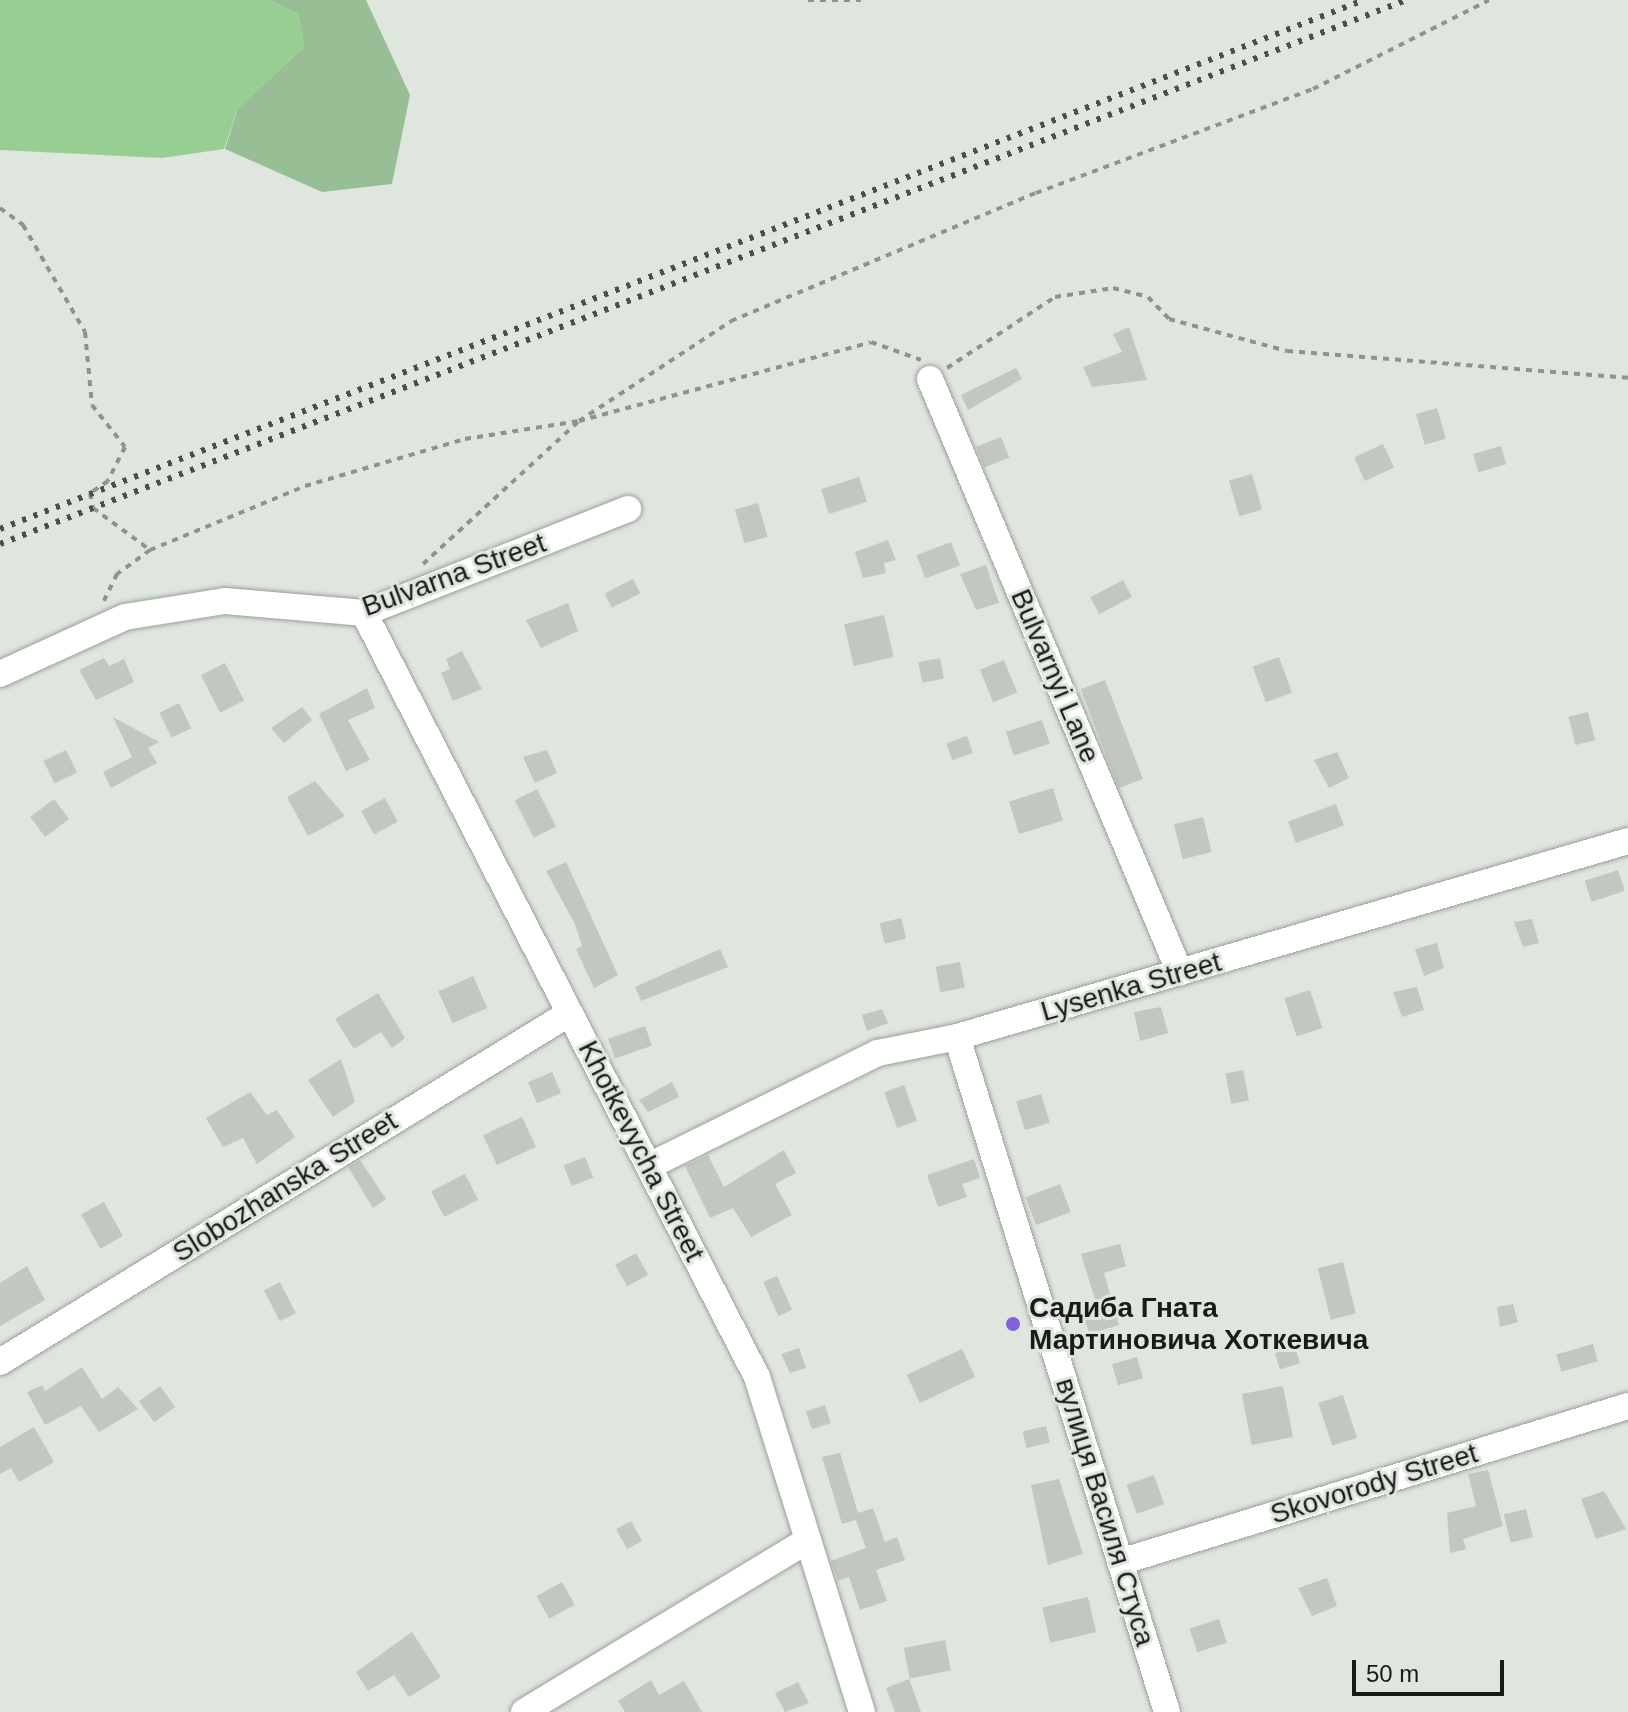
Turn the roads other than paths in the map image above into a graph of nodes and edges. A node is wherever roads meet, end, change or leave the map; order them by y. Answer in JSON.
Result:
{"nodes":[{"id":1,"x":930,"y":379,"type":"road end"},
{"id":2,"x":628,"y":509,"type":"dead end"},
{"id":3,"x":364,"y":613,"type":"junction"},
{"id":4,"x":0,"y":674,"type":"edge"},
{"id":5,"x":1628,"y":841,"type":"edge"},
{"id":6,"x":1180,"y":973,"type":"junction"},
{"id":7,"x":570,"y":1013,"type":"junction"},
{"id":8,"x":957,"y":1037,"type":"junction"},
{"id":9,"x":649,"y":1166,"type":"junction"},
{"id":10,"x":0,"y":1362,"type":"edge"},
{"id":11,"x":1628,"y":1406,"type":"edge"},
{"id":12,"x":808,"y":1540,"type":"junction"},
{"id":13,"x":1120,"y":1562,"type":"junction"},
{"id":14,"x":524,"y":1712,"type":"edge"},
{"id":15,"x":862,"y":1712,"type":"edge"},
{"id":16,"x":1167,"y":1712,"type":"edge"}],
"edges":[{"from":1,"to":6,"type":"street","name":"Bulvarnyi Lane"},
{"from":2,"to":3,"type":"street","name":"Bulvarna Street"},
{"from":3,"to":4,"type":"street","name":"Bulvarna Street"},
{"from":3,"to":7,"type":"street","name":"Khotkevycha Street"},
{"from":5,"to":6,"type":"street","name":"Lysenka Street"},
{"from":6,"to":8,"type":"street","name":"Lysenka Street"},
{"from":7,"to":9,"type":"street","name":"Khotkevycha Street"},
{"from":7,"to":10,"type":"street","name":"Slobozhanska Street"},
{"from":8,"to":9,"type":"street","name":"Lysenka Street"},
{"from":8,"to":13,"type":"street","name":"вулиця Василя Стуса"},
{"from":9,"to":12,"type":"street","name":"Khotkevycha Street"},
{"from":11,"to":13,"type":"street","name":"Skovorody Street"},
{"from":12,"to":14,"type":"street"},
{"from":12,"to":15,"type":"street","name":"Khotkevycha Street"},
{"from":13,"to":16,"type":"street","name":"вулиця Василя Стуса"}]}
